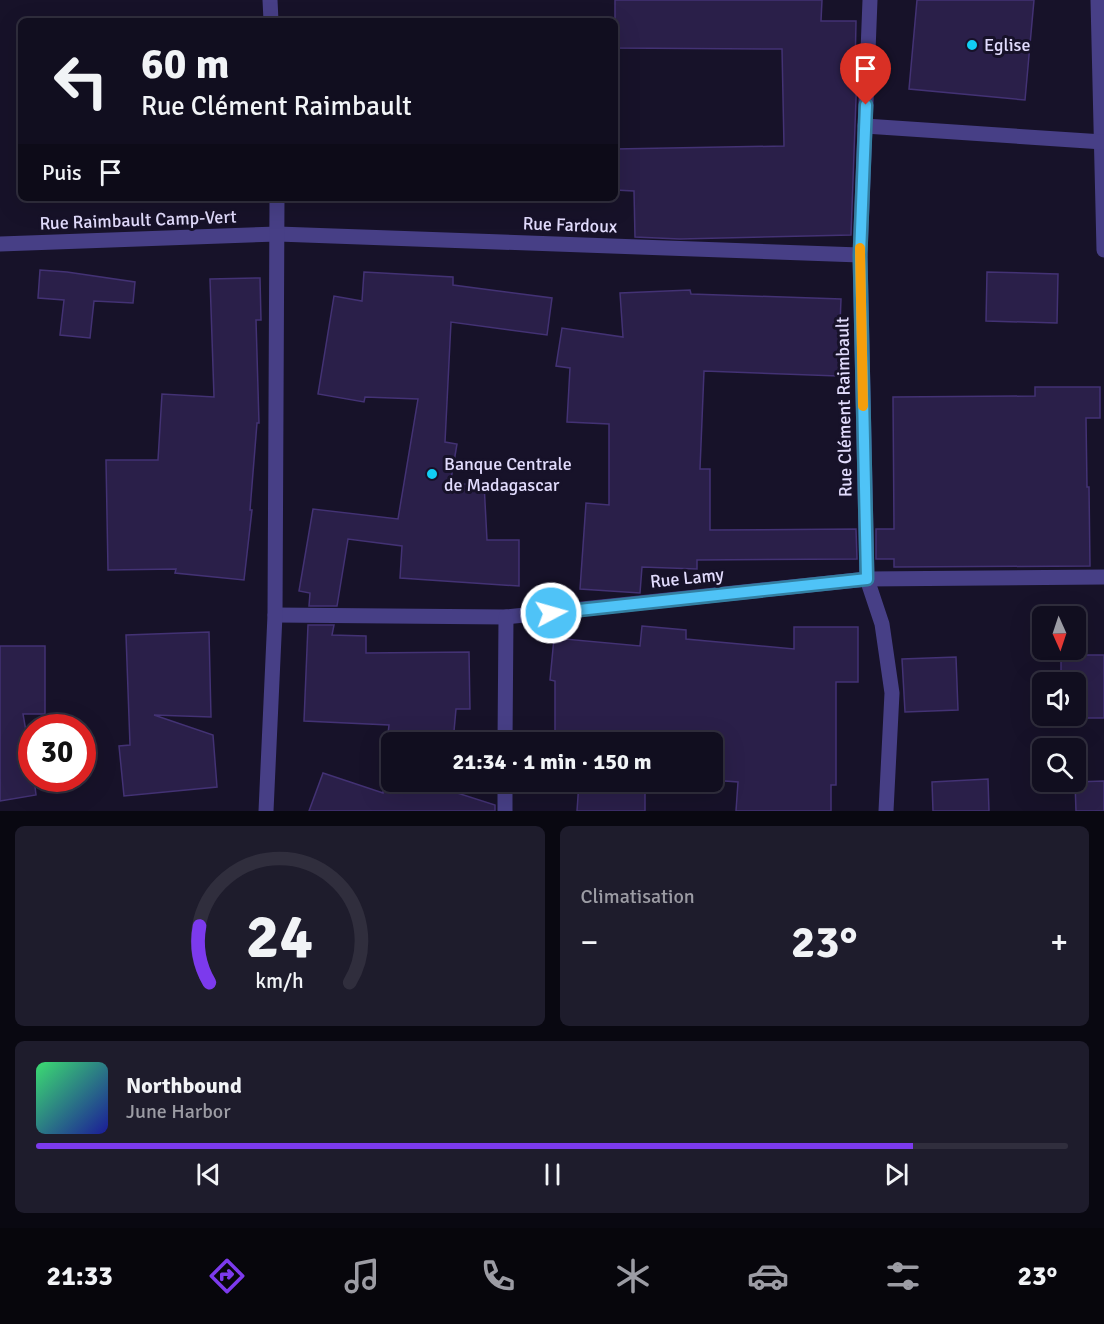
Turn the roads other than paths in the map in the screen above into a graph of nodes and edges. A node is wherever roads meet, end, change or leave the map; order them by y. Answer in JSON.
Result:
{"nodes":[{"id":1,"x":270,"y":0,"type":"edge"},
{"id":2,"x":870,"y":0,"type":"edge"},
{"id":3,"x":1098,"y":0,"type":"edge"},
{"id":4,"x":271,"y":18,"type":"edge"},
{"id":5,"x":865,"y":126,"type":"junction"},
{"id":6,"x":1103,"y":142,"type":"edge"},
{"id":7,"x":277,"y":201,"type":"edge"},
{"id":8,"x":278,"y":234,"type":"junction"},
{"id":9,"x":0,"y":244,"type":"edge"},
{"id":10,"x":1104,"y":250,"type":"edge"},
{"id":11,"x":860,"y":255,"type":"junction"},
{"id":12,"x":1104,"y":577,"type":"edge"},
{"id":13,"x":867,"y":579,"type":"junction"},
{"id":14,"x":275,"y":615,"type":"junction"},
{"id":15,"x":506,"y":617,"type":"junction"},
{"id":16,"x":505,"y":732,"type":"edge"},
{"id":17,"x":505,"y":792,"type":"edge"},
{"id":18,"x":266,"y":811,"type":"edge"},
{"id":19,"x":505,"y":811,"type":"edge"},
{"id":20,"x":886,"y":811,"type":"edge"}],
"edges":[{"from":1,"to":4,"type":"street"},
{"from":2,"to":5,"type":"street","name":"Rue Clément Raimbault"},
{"from":3,"to":6,"type":"street"},
{"from":5,"to":6,"type":"street"},
{"from":5,"to":11,"type":"street","name":"Rue Clément Raimbault"},
{"from":6,"to":10,"type":"street"},
{"from":7,"to":8,"type":"street"},
{"from":8,"to":9,"type":"street","name":"Rue Raimbault Camp-Vert"},
{"from":8,"to":11,"type":"street","name":"Rue Fardoux"},
{"from":8,"to":14,"type":"street"},
{"from":11,"to":13,"type":"street","name":"Rue Clément Raimbault"},
{"from":12,"to":13,"type":"street","name":"Rue Lamy"},
{"from":13,"to":15,"type":"street","name":"Rue Lamy"},
{"from":13,"to":20,"type":"street","name":"Rue Clément Raimbault"},
{"from":14,"to":15,"type":"street","name":"Rue Lamy"},
{"from":14,"to":18,"type":"street"},
{"from":15,"to":16,"type":"street"},
{"from":17,"to":19,"type":"street"}]}
